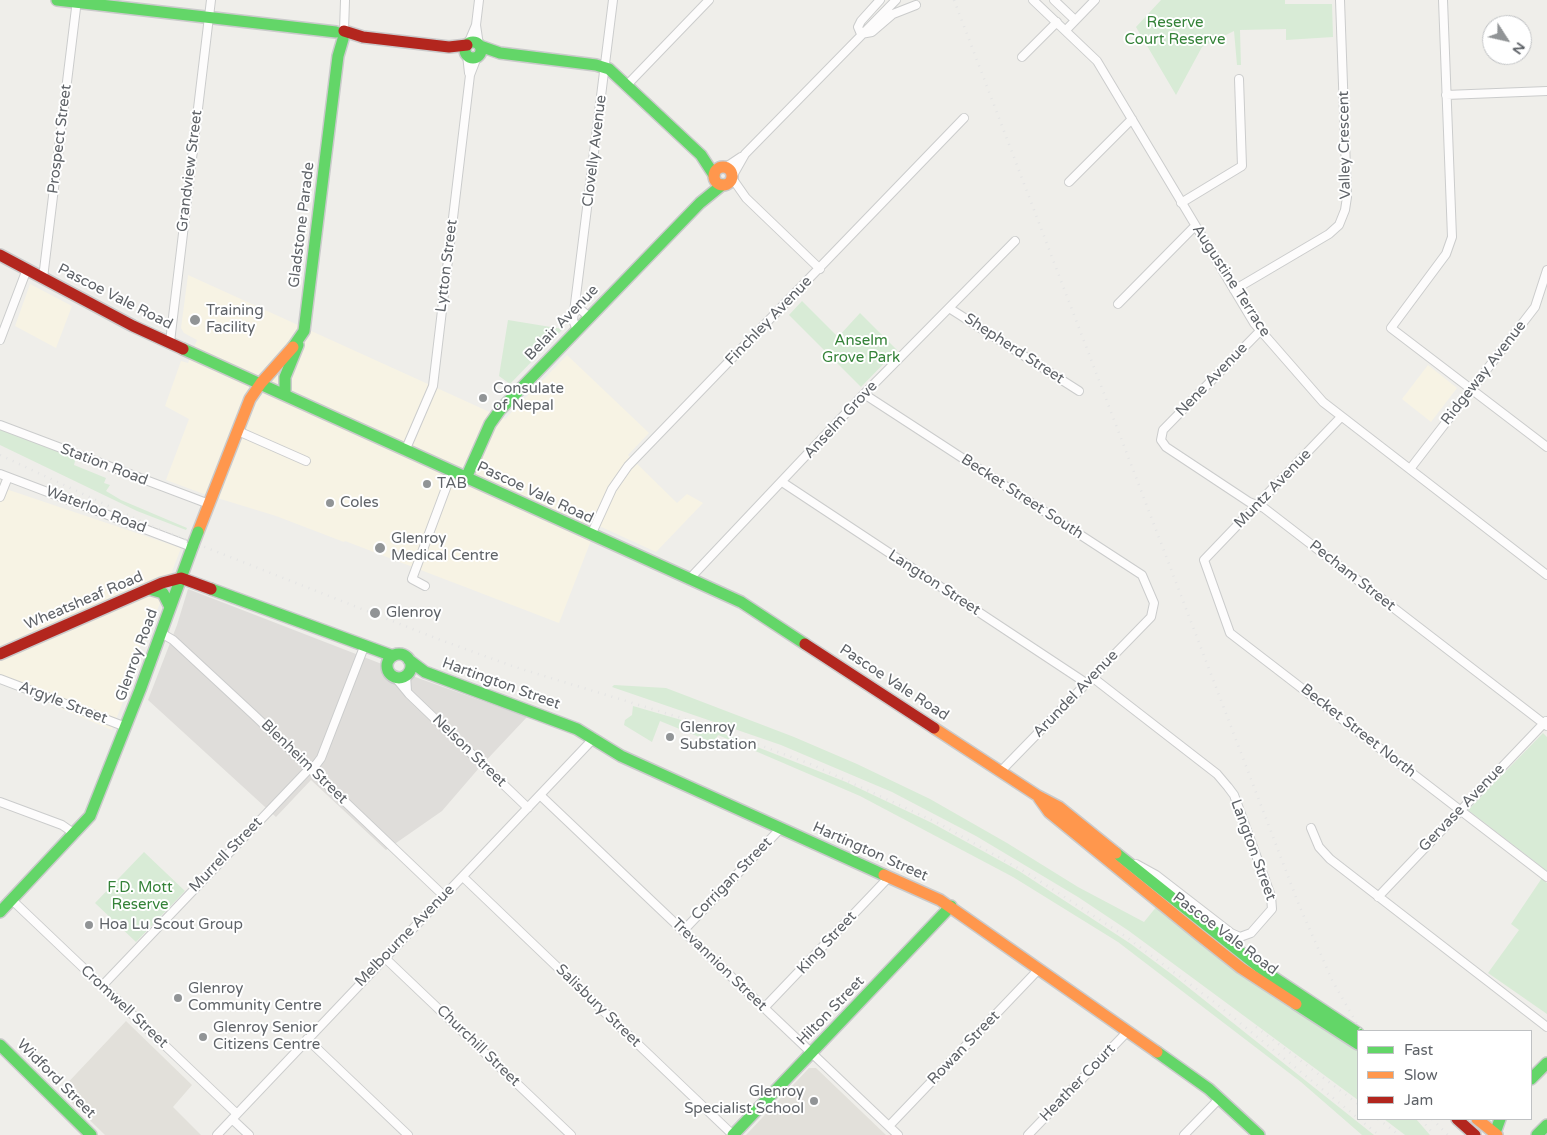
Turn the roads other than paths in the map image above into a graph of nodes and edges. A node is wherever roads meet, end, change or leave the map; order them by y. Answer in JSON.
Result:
{"nodes":[{"id":1,"x":57,"y":0,"type":"edge"},
{"id":2,"x":211,"y":0,"type":"edge"},
{"id":3,"x":345,"y":0,"type":"edge"},
{"id":4,"x":479,"y":0,"type":"edge"},
{"id":5,"x":613,"y":0,"type":"edge"},
{"id":6,"x":709,"y":0,"type":"edge"},
{"id":7,"x":880,"y":0,"type":"edge"},
{"id":8,"x":896,"y":0,"type":"edge"},
{"id":9,"x":1033,"y":0,"type":"edge"},
{"id":10,"x":1054,"y":0,"type":"edge"},
{"id":11,"x":1095,"y":0,"type":"edge"},
{"id":12,"x":1340,"y":0,"type":"edge"},
{"id":13,"x":1443,"y":0,"type":"edge"},
{"id":14,"x":76,"y":1,"type":"edge"},
{"id":15,"x":916,"y":5,"type":"dead end"},
{"id":16,"x":208,"y":18,"type":"junction"},
{"id":17,"x":1076,"y":20,"type":"junction"},
{"id":18,"x":1057,"y":22,"type":"junction"},
{"id":19,"x":1066,"y":30,"type":"junction"},
{"id":20,"x":340,"y":34,"type":"junction"},
{"id":21,"x":861,"y":34,"type":"junction"},
{"id":22,"x":473,"y":50,"type":"junction"},
{"id":23,"x":1022,"y":57,"type":"dead end"},
{"id":24,"x":605,"y":67,"type":"junction"},
{"id":25,"x":1238,"y":78,"type":"dead end"},
{"id":26,"x":627,"y":85,"type":"junction"},
{"id":27,"x":1547,"y":91,"type":"edge"},
{"id":28,"x":1446,"y":95,"type":"junction"},
{"id":29,"x":964,"y":118,"type":"dead end"},
{"id":30,"x":1132,"y":119,"type":"junction"},
{"id":31,"x":745,"y":154,"type":"junction"},
{"id":32,"x":723,"y":176,"type":"junction"},
{"id":33,"x":1069,"y":182,"type":"dead end"},
{"id":34,"x":1182,"y":203,"type":"junction"},
{"id":35,"x":1195,"y":226,"type":"junction"},
{"id":36,"x":1015,"y":241,"type":"dead end"},
{"id":37,"x":0,"y":254,"type":"edge"},
{"id":38,"x":27,"y":269,"type":"junction"},
{"id":39,"x":820,"y":269,"type":"junction"},
{"id":40,"x":1547,"y":270,"type":"edge"},
{"id":41,"x":43,"y":278,"type":"junction"},
{"id":42,"x":1234,"y":290,"type":"junction"},
{"id":43,"x":577,"y":301,"type":"junction"},
{"id":44,"x":1118,"y":304,"type":"dead end"},
{"id":45,"x":949,"y":308,"type":"junction"},
{"id":46,"x":589,"y":317,"type":"junction"},
{"id":47,"x":576,"y":330,"type":"junction"},
{"id":48,"x":1260,"y":331,"type":"junction"},
{"id":49,"x":302,"y":336,"type":"junction"},
{"id":50,"x":0,"y":340,"type":"edge"},
{"id":51,"x":170,"y":342,"type":"junction"},
{"id":52,"x":261,"y":382,"type":"junction"},
{"id":53,"x":1472,"y":388,"type":"junction"},
{"id":54,"x":1079,"y":391,"type":"dead end"},
{"id":55,"x":285,"y":394,"type":"junction"},
{"id":56,"x":864,"y":394,"type":"junction"},
{"id":57,"x":1341,"y":417,"type":"junction"},
{"id":58,"x":0,"y":425,"type":"edge"},
{"id":59,"x":1163,"y":430,"type":"joint"},
{"id":60,"x":238,"y":431,"type":"junction"},
{"id":61,"x":1547,"y":447,"type":"edge"},
{"id":62,"x":405,"y":451,"type":"junction"},
{"id":63,"x":306,"y":461,"type":"dead end"},
{"id":64,"x":1410,"y":469,"type":"junction"},
{"id":65,"x":452,"y":472,"type":"junction"},
{"id":66,"x":4,"y":475,"type":"edge"},
{"id":67,"x":466,"y":478,"type":"junction"},
{"id":68,"x":782,"y":482,"type":"junction"},
{"id":69,"x":0,"y":497,"type":"edge"},
{"id":70,"x":209,"y":504,"type":"junction"},
{"id":71,"x":1257,"y":505,"type":"junction"},
{"id":72,"x":591,"y":536,"type":"junction"},
{"id":73,"x":192,"y":546,"type":"junction"},
{"id":74,"x":1204,"y":560,"type":"joint"},
{"id":75,"x":1547,"y":575,"type":"edge"},
{"id":76,"x":181,"y":578,"type":"junction"},
{"id":77,"x":691,"y":580,"type":"junction"},
{"id":78,"x":425,"y":586,"type":"dead end"},
{"id":79,"x":149,"y":589,"type":"junction"},
{"id":80,"x":170,"y":607,"type":"junction"},
{"id":81,"x":1150,"y":617,"type":"joint"},
{"id":82,"x":161,"y":633,"type":"junction"},
{"id":83,"x":364,"y":647,"type":"junction"},
{"id":84,"x":0,"y":654,"type":"edge"},
{"id":85,"x":409,"y":660,"type":"junction"},
{"id":86,"x":390,"y":661,"type":"junction"},
{"id":87,"x":425,"y":672,"type":"junction"},
{"id":88,"x":403,"y":675,"type":"junction"},
{"id":89,"x":0,"y":679,"type":"edge"},
{"id":90,"x":1089,"y":680,"type":"junction"},
{"id":91,"x":1546,"y":723,"type":"edge"},
{"id":92,"x":126,"y":726,"type":"junction"},
{"id":93,"x":594,"y":738,"type":"junction"},
{"id":94,"x":311,"y":769,"type":"junction"},
{"id":95,"x":1001,"y":771,"type":"junction"},
{"id":96,"x":540,"y":795,"type":"junction"},
{"id":97,"x":1038,"y":796,"type":"junction"},
{"id":98,"x":0,"y":802,"type":"edge"},
{"id":99,"x":528,"y":808,"type":"junction"},
{"id":100,"x":1460,"y":810,"type":"junction"},
{"id":101,"x":781,"y":828,"type":"junction"},
{"id":102,"x":1311,"y":828,"type":"dead end"},
{"id":103,"x":75,"y":834,"type":"junction"},
{"id":104,"x":1128,"y":862,"type":"junction"},
{"id":105,"x":463,"y":877,"type":"junction"},
{"id":106,"x":889,"y":877,"type":"junction"},
{"id":107,"x":1547,"y":877,"type":"edge"},
{"id":108,"x":444,"y":896,"type":"junction"},
{"id":109,"x":1378,"y":897,"type":"junction"},
{"id":110,"x":12,"y":900,"type":"junction"},
{"id":111,"x":951,"y":906,"type":"junction"},
{"id":112,"x":0,"y":912,"type":"edge"},
{"id":113,"x":683,"y":931,"type":"junction"},
{"id":114,"x":385,"y":958,"type":"junction"},
{"id":115,"x":1039,"y":969,"type":"junction"},
{"id":116,"x":102,"y":986,"type":"junction"},
{"id":117,"x":764,"y":1008,"type":"junction"},
{"id":118,"x":1547,"y":1028,"type":"edge"},
{"id":119,"x":1128,"y":1031,"type":"junction"},
{"id":120,"x":1355,"y":1031,"type":"edge"},
{"id":121,"x":307,"y":1039,"type":"junction"},
{"id":122,"x":1357,"y":1043,"type":"edge"},
{"id":123,"x":0,"y":1045,"type":"edge"},
{"id":124,"x":812,"y":1053,"type":"junction"},
{"id":125,"x":1547,"y":1063,"type":"edge"},
{"id":126,"x":1532,"y":1078,"type":"edge"},
{"id":127,"x":1220,"y":1098,"type":"junction"},
{"id":128,"x":234,"y":1116,"type":"junction"},
{"id":129,"x":1458,"y":1120,"type":"edge"},
{"id":130,"x":1478,"y":1120,"type":"edge"},
{"id":131,"x":1500,"y":1120,"type":"edge"},
{"id":132,"x":1547,"y":1125,"type":"edge"},
{"id":133,"x":889,"y":1126,"type":"junction"},
{"id":134,"x":1496,"y":1134,"type":"edge"},
{"id":135,"x":91,"y":1135,"type":"edge"},
{"id":136,"x":216,"y":1135,"type":"edge"},
{"id":137,"x":249,"y":1135,"type":"edge"},
{"id":138,"x":408,"y":1135,"type":"edge"},
{"id":139,"x":571,"y":1135,"type":"edge"},
{"id":140,"x":733,"y":1135,"type":"edge"},
{"id":141,"x":898,"y":1135,"type":"edge"},
{"id":142,"x":1028,"y":1135,"type":"edge"},
{"id":143,"x":1184,"y":1135,"type":"edge"},
{"id":144,"x":1259,"y":1135,"type":"edge"},
{"id":145,"x":1475,"y":1135,"type":"edge"},
{"id":146,"x":1537,"y":1135,"type":"edge"}],
"edges":[{"from":1,"to":14,"type":"main road"},
{"from":2,"to":16,"type":"street","name":"Grandview Street"},
{"from":3,"to":20,"type":"street","name":"Gladstone Parade"},
{"from":4,"to":22,"type":"street","name":"Lytton Street"},
{"from":5,"to":24,"type":"street","name":"Clovelly Avenue"},
{"from":6,"to":26,"type":"street"},
{"from":7,"to":21,"type":"street"},
{"from":8,"to":21,"type":"street"},
{"from":9,"to":18,"type":"street","name":"Augustine Terrace"},
{"from":10,"to":17,"type":"street"},
{"from":11,"to":17,"type":"street"},
{"from":12,"to":42,"type":"street","name":"Valley Crescent"},
{"from":13,"to":28,"type":"street"},
{"from":14,"to":16,"type":"main road"},
{"from":14,"to":41,"type":"street","name":"Prospect Street"},
{"from":15,"to":21,"type":"street"},
{"from":16,"to":20,"type":"main road"},
{"from":16,"to":51,"type":"street","name":"Grandview Street"},
{"from":17,"to":19,"type":"street"},
{"from":18,"to":19,"type":"street","name":"Augustine Terrace"},
{"from":18,"to":23,"type":"street"},
{"from":19,"to":30,"type":"street","name":"Augustine Terrace"},
{"from":20,"to":22,"type":"main road"},
{"from":20,"to":49,"type":"main road","name":"Gladstone Parade"},
{"from":21,"to":31,"type":"street"},
{"from":22,"to":24,"type":"main road"},
{"from":22,"to":62,"type":"street","name":"Lytton Street"},
{"from":24,"to":26,"type":"main road"},
{"from":24,"to":43,"type":"street","name":"Clovelly Avenue"},
{"from":25,"to":34,"type":"street"},
{"from":26,"to":32,"type":"main road"},
{"from":27,"to":28,"type":"street"},
{"from":28,"to":53,"type":"street"},
{"from":29,"to":39,"type":"street","name":"Finchley Avenue"},
{"from":30,"to":33,"type":"street"},
{"from":30,"to":34,"type":"street","name":"Augustine Terrace"},
{"from":31,"to":32,"type":"street"},
{"from":31,"to":32,"type":"street"},
{"from":32,"to":39,"type":"street"},
{"from":32,"to":46,"type":"main road","name":"Belair Avenue"},
{"from":34,"to":35,"type":"street","name":"Augustine Terrace"},
{"from":35,"to":42,"type":"street","name":"Augustine Terrace"},
{"from":35,"to":44,"type":"street"},
{"from":36,"to":45,"type":"street","name":"Anselm Grove"},
{"from":37,"to":38,"type":"main road","name":"Pascoe Vale Road"},
{"from":38,"to":41,"type":"main road","name":"Pascoe Vale Road"},
{"from":38,"to":50,"type":"street"},
{"from":39,"to":72,"type":"street","name":"Finchley Avenue"},
{"from":40,"to":53,"type":"street","name":"Ridgeway Avenue"},
{"from":41,"to":51,"type":"main road","name":"Pascoe Vale Road"},
{"from":42,"to":48,"type":"street","name":"Augustine Terrace"},
{"from":43,"to":46,"type":"street"},
{"from":43,"to":47,"type":"street","name":"Clovelly Avenue"},
{"from":45,"to":54,"type":"street","name":"Shepherd Street"},
{"from":45,"to":56,"type":"street","name":"Anselm Grove"},
{"from":46,"to":47,"type":"main road","name":"Belair Avenue"},
{"from":47,"to":67,"type":"main road","name":"Belair Avenue"},
{"from":48,"to":57,"type":"street","name":"Augustine Terrace"},
{"from":48,"to":59,"type":"street","name":"Nene Avenue"},
{"from":49,"to":52,"type":"main road","name":"Gladstone Parade"},
{"from":49,"to":55,"type":"main road"},
{"from":51,"to":52,"type":"main road","name":"Pascoe Vale Road"},
{"from":52,"to":55,"type":"main road","name":"Pascoe Vale Road"},
{"from":52,"to":60,"type":"main road","name":"Glenroy Road"},
{"from":53,"to":61,"type":"street"},
{"from":53,"to":64,"type":"street","name":"Ridgeway Avenue"},
{"from":55,"to":62,"type":"main road","name":"Pascoe Vale Road"},
{"from":56,"to":68,"type":"street","name":"Anselm Grove"},
{"from":56,"to":81,"type":"street","name":"Becket Street South"},
{"from":57,"to":64,"type":"street","name":"Augustine Terrace"},
{"from":57,"to":71,"type":"street","name":"Muntz Avenue"},
{"from":58,"to":70,"type":"street","name":"Station Road"},
{"from":59,"to":71,"type":"street","name":"Pecham Street"},
{"from":60,"to":63,"type":"street"},
{"from":60,"to":70,"type":"main road","name":"Glenroy Road"},
{"from":62,"to":65,"type":"main road","name":"Pascoe Vale Road"},
{"from":64,"to":75,"type":"street","name":"Augustine Terrace"},
{"from":65,"to":67,"type":"main road","name":"Pascoe Vale Road"},
{"from":65,"to":78,"type":"street"},
{"from":66,"to":69,"type":"street"},
{"from":66,"to":73,"type":"street","name":"Waterloo Road"},
{"from":67,"to":72,"type":"main road","name":"Pascoe Vale Road"},
{"from":68,"to":77,"type":"street","name":"Anselm Grove"},
{"from":68,"to":90,"type":"street","name":"Langton Street"},
{"from":70,"to":73,"type":"main road","name":"Glenroy Road","bridge":true},
{"from":71,"to":74,"type":"street","name":"Muntz Avenue"},
{"from":71,"to":91,"type":"street","name":"Pecham Street"},
{"from":72,"to":77,"type":"main road","name":"Pascoe Vale Road"},
{"from":73,"to":76,"type":"main road","name":"Glenroy Road"},
{"from":74,"to":100,"type":"street","name":"Becket Street North"},
{"from":76,"to":79,"type":"main road","name":"Wheatsheaf Road"},
{"from":76,"to":80,"type":"main road","name":"Glenroy Road"},
{"from":76,"to":83,"type":"main road"},
{"from":77,"to":95,"type":"main road","name":"Pascoe Vale Road"},
{"from":79,"to":80,"type":"main road"},
{"from":79,"to":84,"type":"main road","name":"Wheatsheaf Road"},
{"from":80,"to":82,"type":"main road","name":"Glenroy Road"},
{"from":81,"to":90,"type":"street","name":"Arundel Avenue"},
{"from":82,"to":92,"type":"main road","name":"Glenroy Road"},
{"from":82,"to":94,"type":"street","name":"Blenheim Street"},
{"from":83,"to":86,"type":"main road"},
{"from":83,"to":94,"type":"street","name":"Murrell Street"},
{"from":85,"to":86,"type":"main road"},
{"from":85,"to":87,"type":"main road","name":"Hartington Street"},
{"from":85,"to":88,"type":"main road"},
{"from":86,"to":88,"type":"main road"},
{"from":87,"to":88,"type":"main road","name":"Hartington Street"},
{"from":87,"to":93,"type":"main road","name":"Hartington Street"},
{"from":88,"to":99,"type":"street","name":"Nelson Street"},
{"from":89,"to":92,"type":"street","name":"Argyle Street"},
{"from":90,"to":95,"type":"street","name":"Arundel Avenue"},
{"from":90,"to":104,"type":"street","name":"Langton Street"},
{"from":91,"to":100,"type":"street","name":"Gervase Avenue"},
{"from":92,"to":103,"type":"main road","name":"Glenroy Road"},
{"from":93,"to":96,"type":"street","name":"Melbourne Avenue"},
{"from":93,"to":101,"type":"main road","name":"Hartington Street"},
{"from":94,"to":108,"type":"street","name":"Blenheim Street"},
{"from":94,"to":116,"type":"street","name":"Murrell Street"},
{"from":95,"to":97,"type":"main road","name":"Pascoe Vale Road"},
{"from":96,"to":99,"type":"street","name":"Melbourne Avenue"},
{"from":96,"to":113,"type":"street","name":"Trevannion Street"},
{"from":97,"to":104,"type":"main road","name":"Pascoe Vale Road"},
{"from":97,"to":122,"type":"main road","name":"Pascoe Vale Road"},
{"from":98,"to":103,"type":"street"},
{"from":99,"to":105,"type":"street","name":"Melbourne Avenue"},
{"from":100,"to":107,"type":"street","name":"Becket Street North"},
{"from":100,"to":109,"type":"street","name":"Gervase Avenue"},
{"from":101,"to":106,"type":"main road","name":"Hartington Street"},
{"from":101,"to":113,"type":"street","name":"Corrigan Street"},
{"from":102,"to":109,"type":"street"},
{"from":103,"to":110,"type":"main road","name":"Glenroy Road"},
{"from":104,"to":120,"type":"main road","name":"Pascoe Vale Road"},
{"from":105,"to":108,"type":"street","name":"Melbourne Avenue"},
{"from":105,"to":140,"type":"street","name":"Salisbury Street"},
{"from":106,"to":111,"type":"main road","name":"Hartington Street"},
{"from":106,"to":117,"type":"street","name":"King Street"},
{"from":108,"to":114,"type":"street","name":"Melbourne Avenue"},
{"from":109,"to":118,"type":"street"},
{"from":110,"to":112,"type":"main road","name":"Glenroy Road"},
{"from":110,"to":116,"type":"street","name":"Cromwell Street"},
{"from":111,"to":115,"type":"main road","name":"Hartington Street"},
{"from":111,"to":124,"type":"main road","name":"Hilton Street"},
{"from":113,"to":117,"type":"street","name":"Trevannion Street"},
{"from":114,"to":121,"type":"street","name":"Melbourne Avenue"},
{"from":114,"to":139,"type":"street","name":"Churchill Street"},
{"from":115,"to":119,"type":"main road","name":"Hartington Street"},
{"from":115,"to":133,"type":"street","name":"Rowan Street"},
{"from":116,"to":128,"type":"street","name":"Cromwell Street"},
{"from":117,"to":124,"type":"street","name":"Trevannion Street"},
{"from":119,"to":127,"type":"main road","name":"Hartington Street"},
{"from":119,"to":142,"type":"street","name":"Heather Court"},
{"from":121,"to":128,"type":"street","name":"Melbourne Avenue"},
{"from":121,"to":138,"type":"street"},
{"from":123,"to":135,"type":"main road","name":"Widford Street"},
{"from":124,"to":133,"type":"street","name":"Trevannion Street"},
{"from":124,"to":140,"type":"main road","name":"Hilton Street"},
{"from":125,"to":126,"type":"main road"},
{"from":127,"to":143,"type":"street"},
{"from":127,"to":144,"type":"main road","name":"Hartington Street"},
{"from":128,"to":136,"type":"street","name":"Melbourne Avenue"},
{"from":128,"to":137,"type":"street","name":"Cromwell Street"},
{"from":129,"to":145,"type":"main road"},
{"from":130,"to":134,"type":"main road"},
{"from":131,"to":134,"type":"main road"},
{"from":132,"to":146,"type":"main road"},
{"from":133,"to":141,"type":"street","name":"Trevannion Street"}]}
